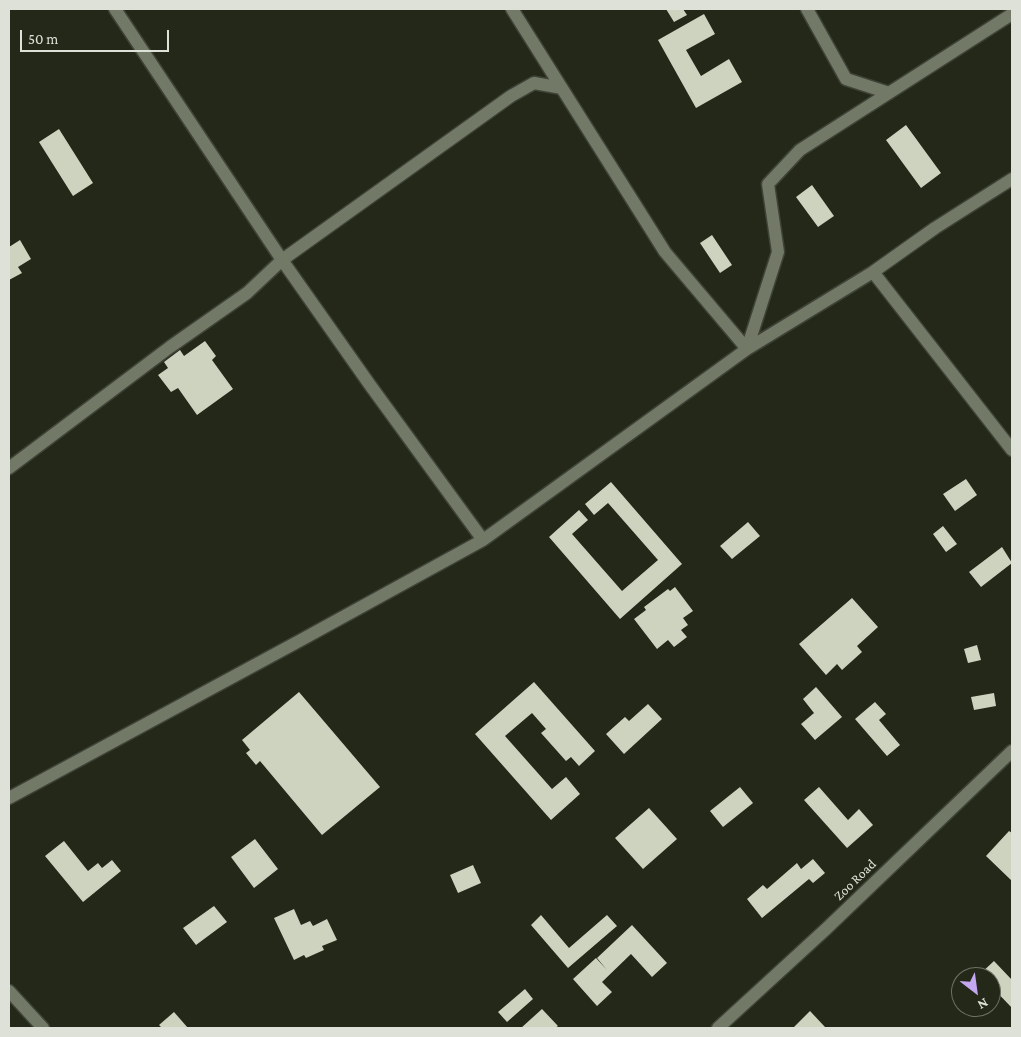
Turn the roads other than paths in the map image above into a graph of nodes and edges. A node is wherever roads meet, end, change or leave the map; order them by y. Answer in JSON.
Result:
{"nodes":[{"id":1,"x":115,"y":9,"type":"edge"},
{"id":2,"x":512,"y":9,"type":"edge"},
{"id":3,"x":807,"y":9,"type":"edge"},
{"id":4,"x":1012,"y":14,"type":"edge"},
{"id":5,"x":562,"y":88,"type":"junction"},
{"id":6,"x":889,"y":93,"type":"junction"},
{"id":7,"x":1012,"y":179,"type":"edge"},
{"id":8,"x":282,"y":260,"type":"junction"},
{"id":9,"x":874,"y":272,"type":"junction"},
{"id":10,"x":747,"y":349,"type":"junction"},
{"id":11,"x":1012,"y":450,"type":"edge"},
{"id":12,"x":9,"y":468,"type":"edge"},
{"id":13,"x":483,"y":540,"type":"junction"},
{"id":14,"x":1012,"y":751,"type":"edge"},
{"id":15,"x":9,"y":798,"type":"edge"},
{"id":16,"x":9,"y":991,"type":"edge"},
{"id":17,"x":43,"y":1028,"type":"edge"},
{"id":18,"x":718,"y":1028,"type":"edge"}],
"edges":[{"from":1,"to":8,"type":"street"},
{"from":2,"to":5,"type":"street"},
{"from":3,"to":6,"type":"street"},
{"from":4,"to":6,"type":"street"},
{"from":5,"to":8,"type":"street"},
{"from":5,"to":10,"type":"street"},
{"from":6,"to":10,"type":"street"},
{"from":7,"to":9,"type":"street"},
{"from":8,"to":12,"type":"street"},
{"from":8,"to":13,"type":"street"},
{"from":9,"to":10,"type":"street"},
{"from":9,"to":11,"type":"street"},
{"from":10,"to":13,"type":"street"},
{"from":13,"to":15,"type":"street"},
{"from":14,"to":18,"type":"street","name":"Zoo Road"},
{"from":16,"to":17,"type":"street"}]}
